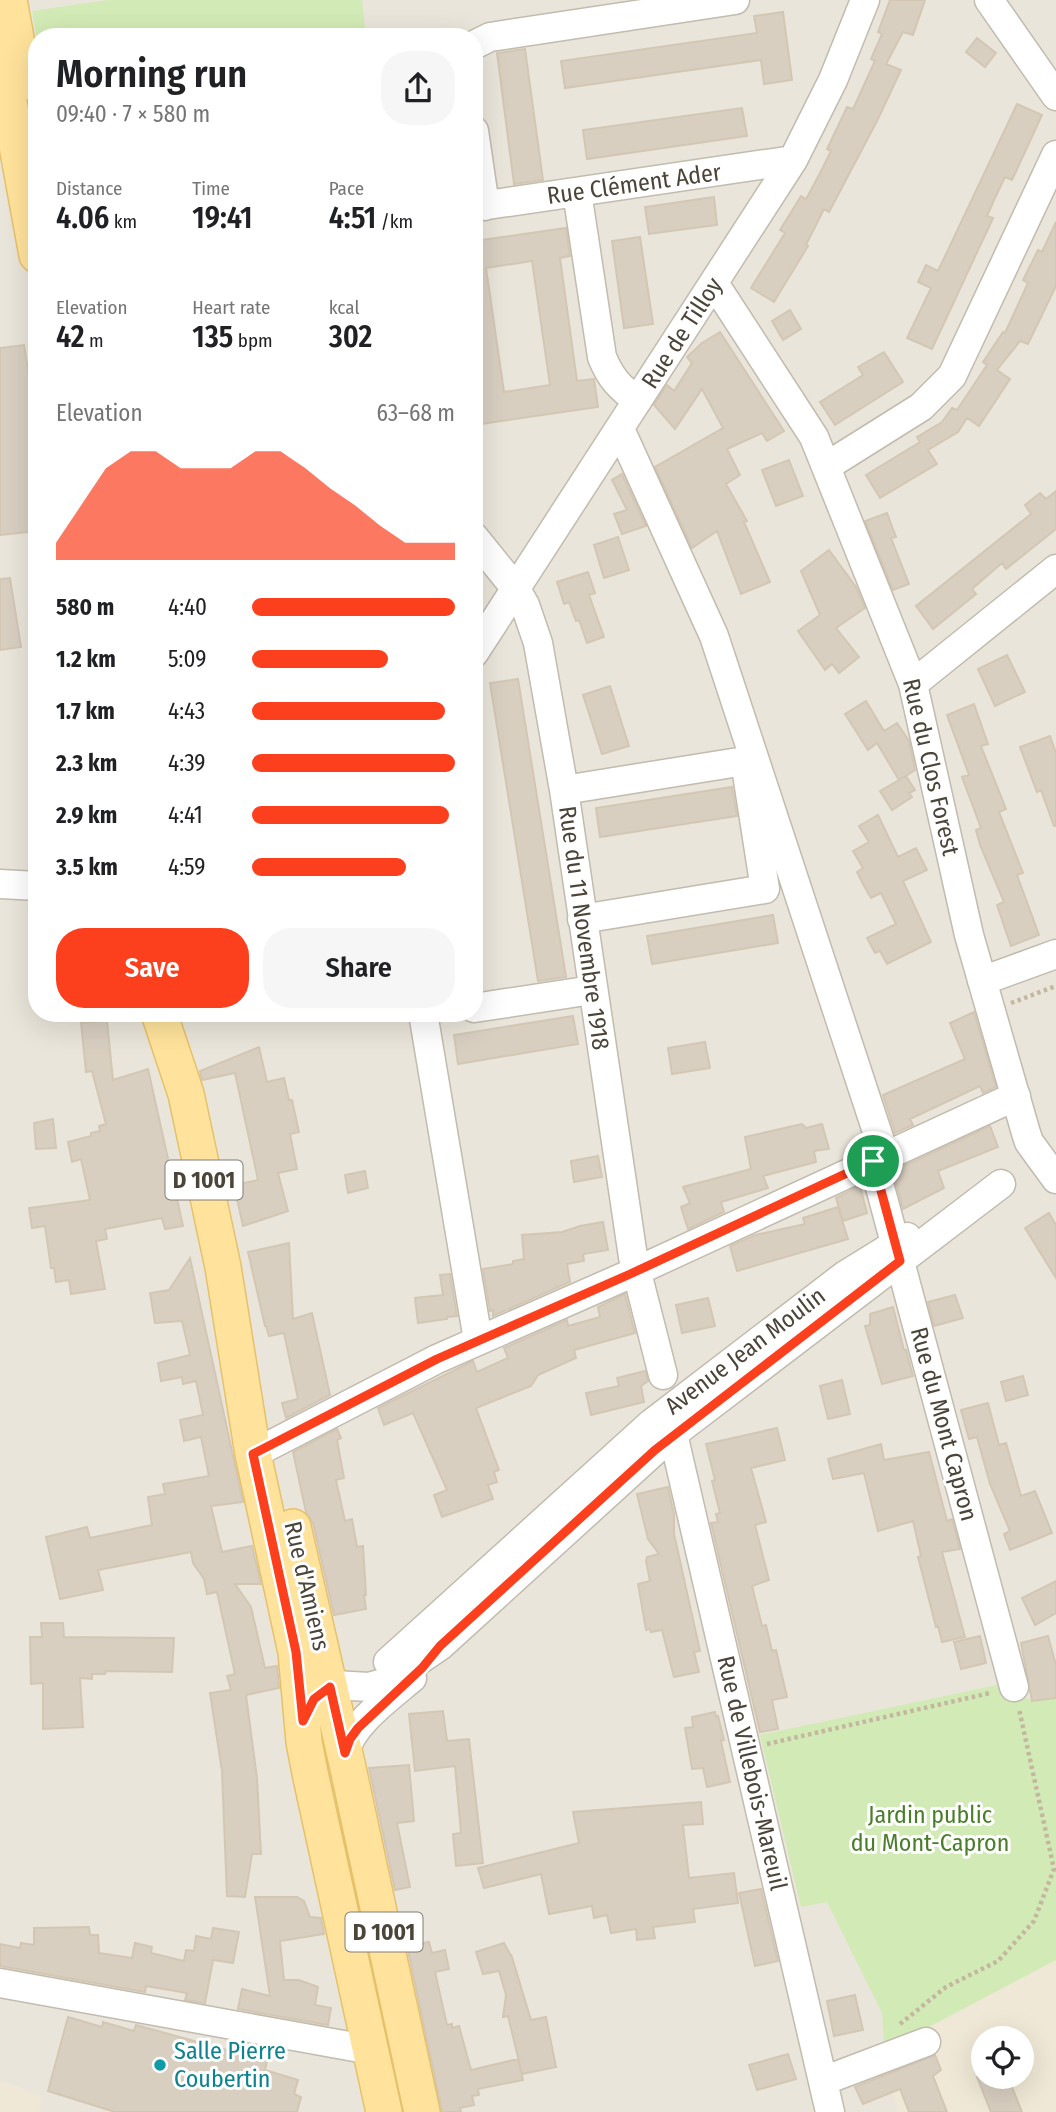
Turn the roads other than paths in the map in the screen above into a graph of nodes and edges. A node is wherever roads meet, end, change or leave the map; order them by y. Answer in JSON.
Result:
{"nodes":[{"id":1,"x":9,"y":0,"type":"edge"},
{"id":2,"x":734,"y":0,"type":"edge"},
{"id":3,"x":865,"y":0,"type":"edge"},
{"id":4,"x":989,"y":0,"type":"edge"},
{"id":5,"x":697,"y":3,"type":"edge"},
{"id":6,"x":483,"y":40,"type":"edge"},
{"id":7,"x":0,"y":53,"type":"edge"},
{"id":8,"x":1056,"y":96,"type":"edge"},
{"id":9,"x":14,"y":118,"type":"edge"},
{"id":10,"x":28,"y":142,"type":"edge"},
{"id":11,"x":1056,"y":155,"type":"edge"},
{"id":12,"x":793,"y":160,"type":"junction"},
{"id":13,"x":577,"y":192,"type":"junction"},
{"id":14,"x":28,"y":201,"type":"edge"},
{"id":15,"x":483,"y":206,"type":"edge"},
{"id":16,"x":714,"y":284,"type":"junction"},
{"id":17,"x":638,"y":400,"type":"junction"},
{"id":18,"x":620,"y":429,"type":"junction"},
{"id":19,"x":827,"y":466,"type":"junction"},
{"id":20,"x":483,"y":548,"type":"edge"},
{"id":21,"x":1056,"y":569,"type":"edge"},
{"id":22,"x":516,"y":589,"type":"junction"},
{"id":23,"x":483,"y":639,"type":"edge"},
{"id":24,"x":913,"y":684,"type":"junction"},
{"id":25,"x":564,"y":790,"type":"junction"},
{"id":26,"x":0,"y":884,"type":"edge"},
{"id":27,"x":28,"y":886,"type":"edge"},
{"id":28,"x":582,"y":919,"type":"junction"},
{"id":29,"x":1056,"y":954,"type":"edge"},
{"id":30,"x":982,"y":981,"type":"junction"},
{"id":31,"x":592,"y":990,"type":"junction"},
{"id":32,"x":483,"y":1007,"type":"edge"},
{"id":33,"x":162,"y":1022,"type":"edge"},
{"id":34,"x":179,"y":1022,"type":"edge"},
{"id":35,"x":425,"y":1022,"type":"edge"},
{"id":36,"x":186,"y":1094,"type":"junction"},
{"id":37,"x":1016,"y":1096,"type":"junction"},
{"id":38,"x":879,"y":1159,"type":"junction"},
{"id":39,"x":1051,"y":1163,"type":"edge"},
{"id":40,"x":898,"y":1252,"type":"junction"},
{"id":41,"x":637,"y":1271,"type":"junction"},
{"id":42,"x":478,"y":1340,"type":"junction"},
{"id":43,"x":663,"y":1375,"type":"dead end"},
{"id":44,"x":673,"y":1434,"type":"junction"},
{"id":45,"x":263,"y":1449,"type":"junction"},
{"id":46,"x":440,"y":1646,"type":"junction"},
{"id":47,"x":388,"y":1662,"type":"dead end"},
{"id":48,"x":336,"y":1686,"type":"junction"},
{"id":49,"x":1014,"y":1687,"type":"road end"},
{"id":50,"x":303,"y":1721,"type":"junction"},
{"id":51,"x":344,"y":1753,"type":"junction"},
{"id":52,"x":0,"y":1983,"type":"edge"},
{"id":53,"x":926,"y":2042,"type":"dead end"},
{"id":54,"x":371,"y":2050,"type":"junction"},
{"id":55,"x":824,"y":2081,"type":"junction"},
{"id":56,"x":384,"y":2112,"type":"edge"},
{"id":57,"x":402,"y":2112,"type":"edge"},
{"id":58,"x":422,"y":2112,"type":"edge"},
{"id":59,"x":830,"y":2112,"type":"edge"}],
"edges":[{"from":1,"to":9,"type":"main road"},
{"from":2,"to":5,"type":"street"},
{"from":3,"to":12,"type":"street","name":"Rue de Tilloy"},
{"from":4,"to":8,"type":"street"},
{"from":5,"to":6,"type":"street"},
{"from":7,"to":9,"type":"main road"},
{"from":9,"to":10,"type":"main road"},
{"from":9,"to":14,"type":"main road"},
{"from":11,"to":19,"type":"street"},
{"from":12,"to":13,"type":"street","name":"Rue Clément Ader"},
{"from":12,"to":16,"type":"street","name":"Rue de Tilloy"},
{"from":13,"to":15,"type":"street","name":"Rue Clément Ader"},
{"from":13,"to":17,"type":"street"},
{"from":16,"to":17,"type":"street","name":"Rue de Tilloy"},
{"from":16,"to":19,"type":"street","name":"Rue du Clos Forest"},
{"from":17,"to":18,"type":"street","name":"Rue de Tilloy"},
{"from":18,"to":22,"type":"street","name":"Rue de Tilloy"},
{"from":18,"to":38,"type":"street","name":"Rue du Mont Capron"},
{"from":19,"to":24,"type":"street","name":"Rue du Clos Forest"},
{"from":20,"to":22,"type":"street"},
{"from":21,"to":24,"type":"street"},
{"from":22,"to":23,"type":"street","name":"Rue de Tilloy"},
{"from":22,"to":25,"type":"street","name":"Rue du 11 Novembre 1918"},
{"from":24,"to":30,"type":"street","name":"Rue du Clos Forest"},
{"from":25,"to":28,"type":"street","name":"Rue du 11 Novembre 1918"},
{"from":25,"to":28,"type":"street"},
{"from":26,"to":27,"type":"street"},
{"from":28,"to":31,"type":"street","name":"Rue du 11 Novembre 1918"},
{"from":29,"to":30,"type":"street"},
{"from":30,"to":37,"type":"street","name":"Rue du Clos Forest"},
{"from":31,"to":32,"type":"street"},
{"from":31,"to":41,"type":"street","name":"Rue du 11 Novembre 1918"},
{"from":33,"to":36,"type":"main road","name":"Rue d'Amiens","number":"D 1001"},
{"from":34,"to":36,"type":"main road","name":"Rue d'Amiens","number":"D 1001"},
{"from":35,"to":42,"type":"street"},
{"from":36,"to":45,"type":"main road","name":"Rue d'Amiens","number":"D 1001"},
{"from":37,"to":38,"type":"street"},
{"from":37,"to":39,"type":"street","name":"Rue du Clos Forest"},
{"from":38,"to":40,"type":"street","name":"Rue du Mont Capron"},
{"from":38,"to":41,"type":"street"},
{"from":39,"to":40,"type":"street","name":"Avenue Jean Moulin"},
{"from":40,"to":44,"type":"street","name":"Avenue Jean Moulin"},
{"from":40,"to":47,"type":"street","name":"Avenue Jean Moulin"},
{"from":40,"to":49,"type":"street","name":"Rue du Mont Capron"},
{"from":41,"to":42,"type":"street"},
{"from":41,"to":43,"type":"street"},
{"from":42,"to":45,"type":"street"},
{"from":44,"to":46,"type":"street","name":"Avenue Jean Moulin"},
{"from":44,"to":55,"type":"street","name":"Rue de Villebois-Mareuil"},
{"from":45,"to":48,"type":"main road","name":"Rue d'Amiens","number":"D 1001"},
{"from":45,"to":50,"type":"main road","name":"Rue d'Amiens","number":"D 1001"},
{"from":46,"to":48,"type":"street","name":"Avenue Jean Moulin"},
{"from":46,"to":51,"type":"street","name":"Avenue Jean Moulin"},
{"from":48,"to":50,"type":"street"},
{"from":48,"to":51,"type":"main road","name":"Rue d'Amiens","number":"D 1001"},
{"from":50,"to":54,"type":"main road","name":"Rue d'Amiens","number":"D 1001"},
{"from":51,"to":57,"type":"street","name":"Rue d'Amiens"},
{"from":51,"to":58,"type":"main road","name":"Rue d'Amiens","number":"D 1001"},
{"from":52,"to":54,"type":"street"},
{"from":53,"to":55,"type":"street"},
{"from":54,"to":56,"type":"main road","name":"Rue d'Amiens","number":"D 1001"},
{"from":55,"to":59,"type":"street","name":"Rue de Villebois-Mareuil"}]}
